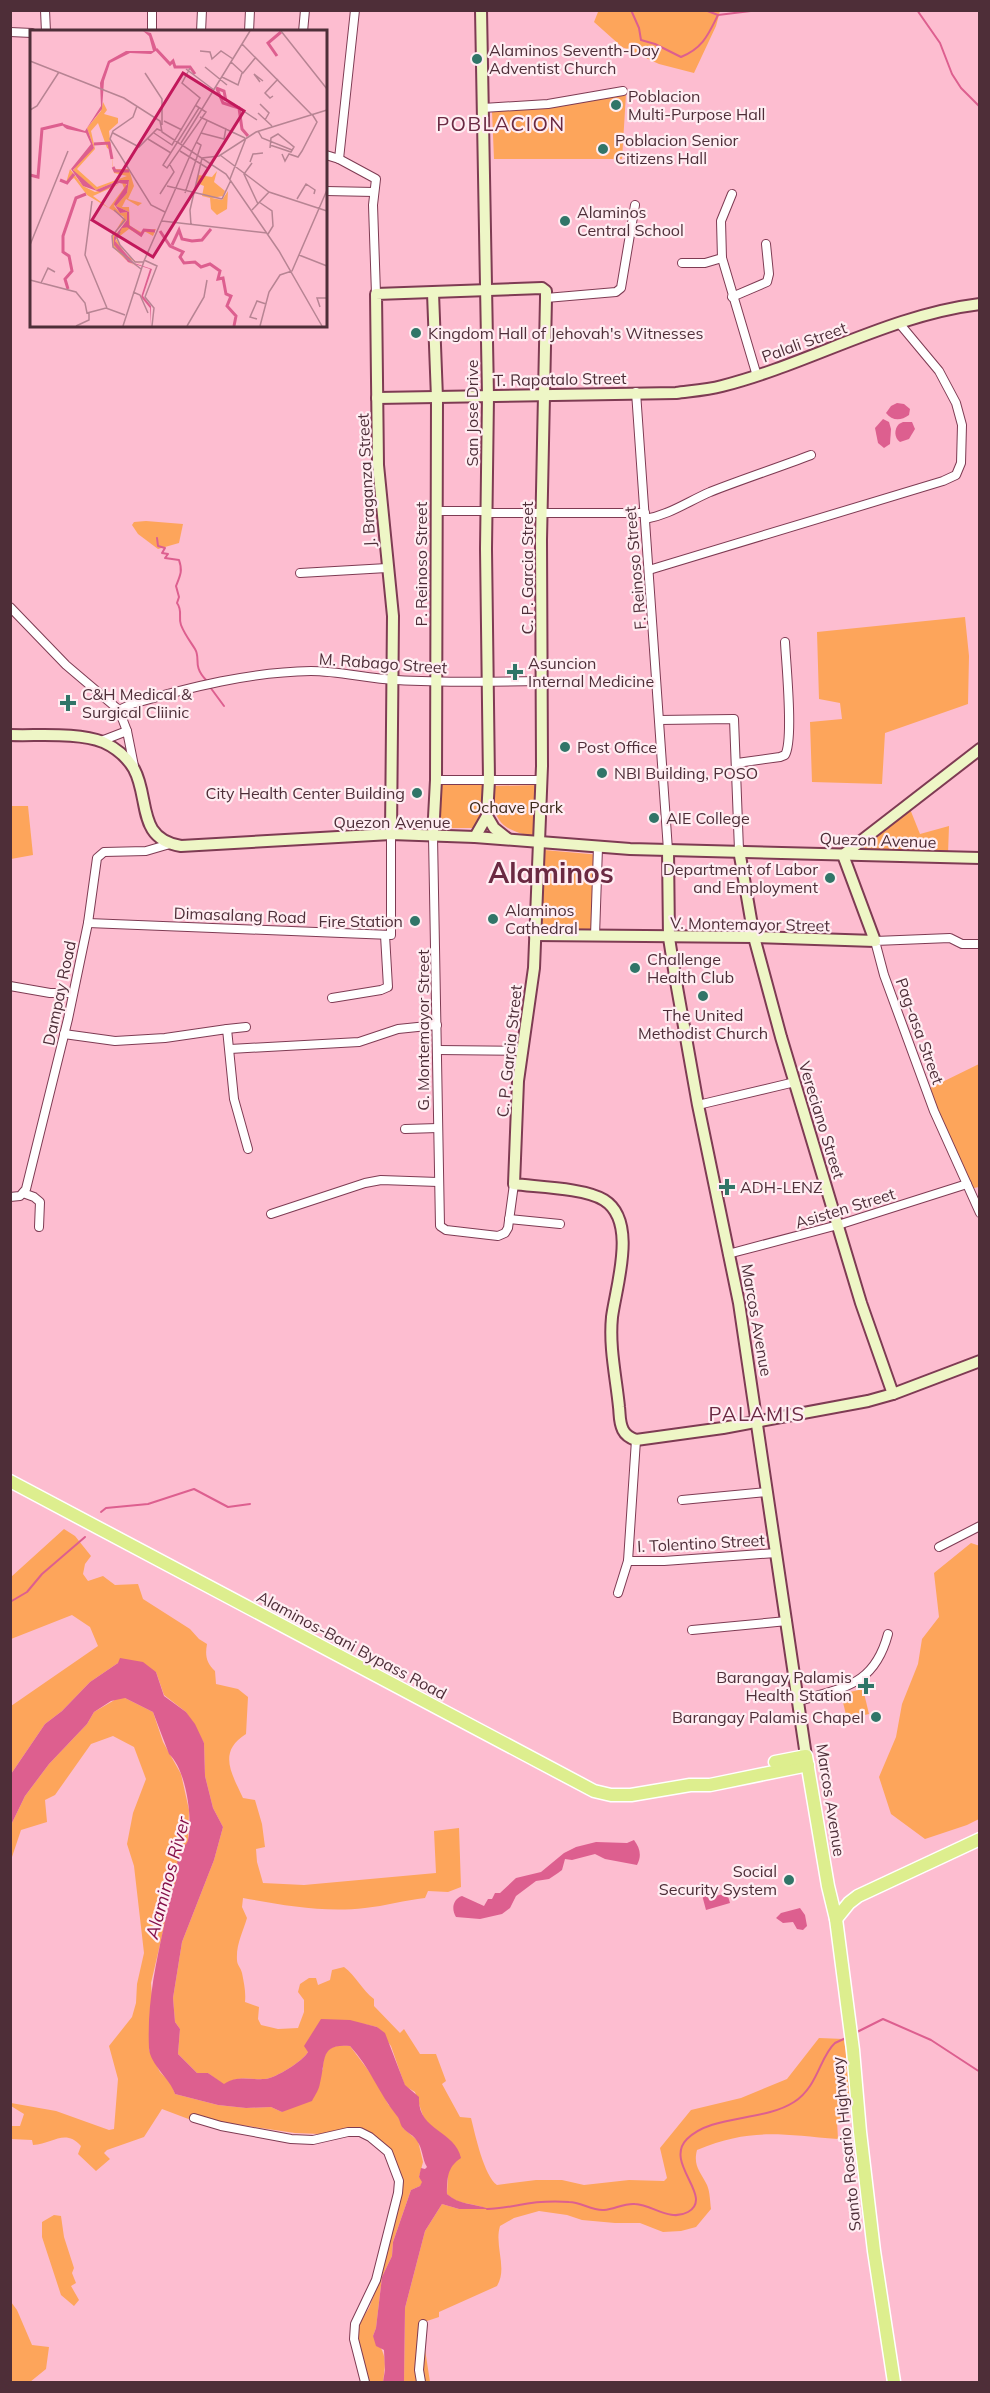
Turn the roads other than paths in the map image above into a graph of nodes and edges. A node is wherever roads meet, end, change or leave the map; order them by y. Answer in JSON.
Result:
{"nodes":[{"id":1,"x":45,"y":10,"type":"edge"},
{"id":2,"x":152,"y":10,"type":"edge"},
{"id":3,"x":202,"y":10,"type":"edge"},
{"id":4,"x":250,"y":10,"type":"edge"},
{"id":5,"x":305,"y":10,"type":"edge"},
{"id":6,"x":355,"y":10,"type":"edge"},
{"id":7,"x":481,"y":10,"type":"edge"},
{"id":8,"x":46,"y":30,"type":"edge"},
{"id":9,"x":152,"y":30,"type":"edge"},
{"id":10,"x":201,"y":30,"type":"edge"},
{"id":11,"x":249,"y":30,"type":"edge"},
{"id":12,"x":303,"y":30,"type":"edge"},
{"id":13,"x":10,"y":32,"type":"edge"},
{"id":14,"x":30,"y":33,"type":"edge"},
{"id":15,"x":623,"y":91,"type":"dead end"},
{"id":16,"x":483,"y":108,"type":"junction"},
{"id":17,"x":327,"y":155,"type":"edge"},
{"id":18,"x":339,"y":159,"type":"junction"},
{"id":19,"x":327,"y":191,"type":"edge"},
{"id":20,"x":374,"y":192,"type":"junction"},
{"id":21,"x":732,"y":194,"type":"dead end"},
{"id":22,"x":635,"y":205,"type":"dead end"},
{"id":23,"x":766,"y":244,"type":"dead end"},
{"id":24,"x":722,"y":258,"type":"junction"},
{"id":25,"x":682,"y":263,"type":"dead end"},
{"id":26,"x":486,"y":291,"type":"junction"},
{"id":27,"x":433,"y":293,"type":"junction"},
{"id":28,"x":376,"y":294,"type":"junction"},
{"id":29,"x":732,"y":297,"type":"junction"},
{"id":30,"x":546,"y":298,"type":"junction"},
{"id":31,"x":980,"y":304,"type":"edge"},
{"id":32,"x":899,"y":323,"type":"junction"},
{"id":33,"x":757,"y":376,"type":"junction"},
{"id":34,"x":636,"y":392,"type":"junction"},
{"id":35,"x":545,"y":394,"type":"junction"},
{"id":36,"x":488,"y":396,"type":"junction"},
{"id":37,"x":377,"y":398,"type":"junction"},
{"id":38,"x":437,"y":398,"type":"junction"},
{"id":39,"x":811,"y":455,"type":"dead end"},
{"id":40,"x":436,"y":511,"type":"junction"},
{"id":41,"x":487,"y":512,"type":"junction"},
{"id":42,"x":542,"y":514,"type":"junction"},
{"id":43,"x":645,"y":516,"type":"junction"},
{"id":44,"x":387,"y":568,"type":"junction"},
{"id":45,"x":649,"y":570,"type":"junction"},
{"id":46,"x":300,"y":573,"type":"dead end"},
{"id":47,"x":10,"y":607,"type":"edge"},
{"id":48,"x":785,"y":642,"type":"dead end"},
{"id":49,"x":393,"y":680,"type":"junction"},
{"id":50,"x":542,"y":681,"type":"junction"},
{"id":51,"x":435,"y":682,"type":"junction"},
{"id":52,"x":488,"y":682,"type":"junction"},
{"id":53,"x":119,"y":710,"type":"junction"},
{"id":54,"x":658,"y":720,"type":"junction"},
{"id":55,"x":127,"y":731,"type":"junction"},
{"id":56,"x":10,"y":735,"type":"edge"},
{"id":57,"x":101,"y":741,"type":"junction"},
{"id":58,"x":980,"y":749,"type":"edge"},
{"id":59,"x":737,"y":763,"type":"junction"},
{"id":60,"x":134,"y":770,"type":"junction"},
{"id":61,"x":436,"y":780,"type":"junction"},
{"id":62,"x":489,"y":780,"type":"junction"},
{"id":63,"x":541,"y":780,"type":"junction"},
{"id":64,"x":487,"y":816,"type":"junction"},
{"id":65,"x":391,"y":834,"type":"junction"},
{"id":66,"x":433,"y":836,"type":"junction"},
{"id":67,"x":475,"y":837,"type":"junction"},
{"id":68,"x":508,"y":839,"type":"junction"},
{"id":69,"x":539,"y":843,"type":"junction"},
{"id":70,"x":170,"y":844,"type":"junction"},
{"id":71,"x":598,"y":847,"type":"junction"},
{"id":72,"x":668,"y":850,"type":"junction"},
{"id":73,"x":739,"y":850,"type":"junction"},
{"id":74,"x":843,"y":855,"type":"junction"},
{"id":75,"x":980,"y":858,"type":"edge"},
{"id":76,"x":88,"y":922,"type":"junction"},
{"id":77,"x":388,"y":935,"type":"junction"},
{"id":78,"x":535,"y":935,"type":"junction"},
{"id":79,"x":595,"y":936,"type":"junction"},
{"id":80,"x":754,"y":937,"type":"junction"},
{"id":81,"x":669,"y":938,"type":"junction"},
{"id":82,"x":875,"y":941,"type":"junction"},
{"id":83,"x":980,"y":944,"type":"edge"},
{"id":84,"x":10,"y":986,"type":"edge"},
{"id":85,"x":72,"y":993,"type":"junction"},
{"id":86,"x":332,"y":998,"type":"dead end"},
{"id":87,"x":436,"y":1025,"type":"junction"},
{"id":88,"x":246,"y":1028,"type":"dead end"},
{"id":89,"x":227,"y":1029,"type":"junction"},
{"id":90,"x":64,"y":1034,"type":"junction"},
{"id":91,"x":230,"y":1049,"type":"junction"},
{"id":92,"x":438,"y":1050,"type":"junction"},
{"id":93,"x":523,"y":1051,"type":"junction"},
{"id":94,"x":795,"y":1082,"type":"junction"},
{"id":95,"x":698,"y":1105,"type":"junction"},
{"id":96,"x":438,"y":1128,"type":"junction"},
{"id":97,"x":405,"y":1129,"type":"dead end"},
{"id":98,"x":248,"y":1149,"type":"dead end"},
{"id":99,"x":438,"y":1182,"type":"junction"},
{"id":100,"x":514,"y":1184,"type":"junction"},
{"id":101,"x":967,"y":1184,"type":"junction"},
{"id":102,"x":23,"y":1193,"type":"junction"},
{"id":103,"x":10,"y":1197,"type":"edge"},
{"id":104,"x":980,"y":1213,"type":"edge"},
{"id":105,"x":271,"y":1214,"type":"dead end"},
{"id":106,"x":508,"y":1223,"type":"junction"},
{"id":107,"x":560,"y":1224,"type":"dead end"},
{"id":108,"x":838,"y":1225,"type":"junction"},
{"id":109,"x":39,"y":1227,"type":"dead end"},
{"id":110,"x":729,"y":1254,"type":"junction"},
{"id":111,"x":980,"y":1361,"type":"edge"},
{"id":112,"x":894,"y":1394,"type":"junction"},
{"id":113,"x":757,"y":1422,"type":"junction"},
{"id":114,"x":636,"y":1440,"type":"junction"},
{"id":115,"x":10,"y":1481,"type":"edge"},
{"id":116,"x":766,"y":1492,"type":"junction"},
{"id":117,"x":682,"y":1500,"type":"dead end"},
{"id":118,"x":980,"y":1526,"type":"edge"},
{"id":119,"x":939,"y":1547,"type":"dead end"},
{"id":120,"x":776,"y":1553,"type":"junction"},
{"id":121,"x":628,"y":1561,"type":"junction"},
{"id":122,"x":618,"y":1593,"type":"dead end"},
{"id":123,"x":787,"y":1621,"type":"junction"},
{"id":124,"x":692,"y":1630,"type":"dead end"},
{"id":125,"x":888,"y":1634,"type":"dead end"},
{"id":126,"x":799,"y":1701,"type":"junction"},
{"id":127,"x":807,"y":1760,"type":"junction"},
{"id":128,"x":980,"y":1839,"type":"edge"},
{"id":129,"x":828,"y":1886,"type":"junction"},
{"id":130,"x":853,"y":1900,"type":"junction"},
{"id":131,"x":832,"y":1902,"type":"junction"},
{"id":132,"x":836,"y":1918,"type":"junction"},
{"id":133,"x":194,"y":2118,"type":"dead end"},
{"id":134,"x":423,"y":2324,"type":"dead end"},
{"id":135,"x":365,"y":2382,"type":"edge"},
{"id":136,"x":421,"y":2382,"type":"edge"},
{"id":137,"x":894,"y":2382,"type":"edge"}],
"edges":[{"from":1,"to":8,"type":"street"},
{"from":2,"to":9,"type":"street"},
{"from":3,"to":10,"type":"street"},
{"from":4,"to":11,"type":"street"},
{"from":5,"to":12,"type":"street"},
{"from":6,"to":18,"type":"street"},
{"from":7,"to":16,"type":"street","name":"San Jose Drive"},
{"from":13,"to":14,"type":"street"},
{"from":15,"to":16,"type":"street"},
{"from":16,"to":26,"type":"street","name":"San Jose Drive"},
{"from":17,"to":18,"type":"street"},
{"from":18,"to":20,"type":"street"},
{"from":19,"to":20,"type":"street"},
{"from":20,"to":28,"type":"street","name":"J. Braganza Street"},
{"from":21,"to":24,"type":"street"},
{"from":22,"to":30,"type":"street"},
{"from":23,"to":29,"type":"street"},
{"from":24,"to":25,"type":"street"},
{"from":24,"to":29,"type":"street"},
{"from":26,"to":27,"type":"street"},
{"from":26,"to":30,"type":"street"},
{"from":26,"to":36,"type":"street","name":"San Jose Drive"},
{"from":27,"to":28,"type":"street"},
{"from":27,"to":38,"type":"street","name":"P. Reinoso Street"},
{"from":28,"to":37,"type":"street","name":"J. Braganza Street"},
{"from":29,"to":33,"type":"street"},
{"from":30,"to":35,"type":"street","name":"C. P. Garcia Street"},
{"from":31,"to":32,"type":"street","name":"Palali Street"},
{"from":32,"to":33,"type":"street","name":"Palali Street"},
{"from":32,"to":45,"type":"street"},
{"from":33,"to":34,"type":"street","name":"Palali Street"},
{"from":34,"to":35,"type":"street","name":"T. Rapatalo Street"},
{"from":34,"to":43,"type":"street","name":"F. Reinoso Street"},
{"from":35,"to":36,"type":"street","name":"T. Rapatalo Street"},
{"from":35,"to":42,"type":"street","name":"C. P. Garcia Street"},
{"from":36,"to":38,"type":"street","name":"T. Rapatalo Street"},
{"from":36,"to":41,"type":"street","name":"San Jose Drive"},
{"from":37,"to":38,"type":"street","name":"T. Rapatalo Street"},
{"from":37,"to":44,"type":"street","name":"J. Braganza Street"},
{"from":38,"to":40,"type":"street","name":"P. Reinoso Street"},
{"from":39,"to":43,"type":"street"},
{"from":40,"to":41,"type":"street"},
{"from":40,"to":51,"type":"street","name":"P. Reinoso Street"},
{"from":41,"to":42,"type":"street"},
{"from":41,"to":52,"type":"street","name":"San Jose Drive"},
{"from":42,"to":43,"type":"street"},
{"from":42,"to":50,"type":"street","name":"C. P. Garcia Street"},
{"from":43,"to":45,"type":"street","name":"F. Reinoso Street"},
{"from":44,"to":46,"type":"street"},
{"from":44,"to":49,"type":"street","name":"J. Braganza Street"},
{"from":45,"to":54,"type":"street","name":"F. Reinoso Street"},
{"from":47,"to":53,"type":"street"},
{"from":48,"to":59,"type":"street"},
{"from":49,"to":51,"type":"street","name":"M. Rabago Street"},
{"from":49,"to":53,"type":"street","name":"M. Rabago Street"},
{"from":49,"to":65,"type":"street","name":"J. Braganza Street"},
{"from":50,"to":52,"type":"street","name":"M. Rabago Street"},
{"from":50,"to":63,"type":"street","name":"C. P. Garcia Street"},
{"from":51,"to":52,"type":"street","name":"M. Rabago Street"},
{"from":51,"to":61,"type":"street","name":"P. Reinoso Street"},
{"from":52,"to":62,"type":"street","name":"San Jose Drive"},
{"from":53,"to":55,"type":"street"},
{"from":54,"to":59,"type":"street"},
{"from":54,"to":72,"type":"street","name":"F. Reinoso Street"},
{"from":55,"to":57,"type":"street"},
{"from":55,"to":60,"type":"street"},
{"from":56,"to":57,"type":"street"},
{"from":57,"to":60,"type":"street"},
{"from":58,"to":74,"type":"street"},
{"from":59,"to":73,"type":"street"},
{"from":60,"to":70,"type":"street"},
{"from":61,"to":62,"type":"street"},
{"from":61,"to":66,"type":"street","name":"P. Reinoso Street"},
{"from":62,"to":63,"type":"street"},
{"from":62,"to":64,"type":"street","name":"San Jose Drive"},
{"from":63,"to":69,"type":"street","name":"C. P. Garcia Street"},
{"from":64,"to":67,"type":"street","name":"San Jose Drive"},
{"from":64,"to":68,"type":"street"},
{"from":65,"to":66,"type":"street","name":"Quezon Avenue"},
{"from":65,"to":70,"type":"street","name":"Quezon Avenue"},
{"from":65,"to":77,"type":"street"},
{"from":66,"to":67,"type":"street","name":"Quezon Avenue"},
{"from":66,"to":87,"type":"street","name":"G. Montemayor Street"},
{"from":67,"to":68,"type":"street","name":"Quezon Avenue"},
{"from":68,"to":69,"type":"street","name":"Quezon Avenue"},
{"from":69,"to":71,"type":"street","name":"Quezon Avenue"},
{"from":69,"to":78,"type":"street","name":"C. P. Garcia Street"},
{"from":70,"to":76,"type":"street","name":"Dampay Road"},
{"from":71,"to":72,"type":"street","name":"Quezon Avenue"},
{"from":71,"to":79,"type":"street"},
{"from":72,"to":73,"type":"street","name":"Quezon Avenue"},
{"from":72,"to":81,"type":"street","name":"Marcos Avenue"},
{"from":73,"to":74,"type":"street","name":"Quezon Avenue"},
{"from":73,"to":80,"type":"street","name":"Vereciano Street"},
{"from":74,"to":75,"type":"street","name":"Quezon Avenue"},
{"from":74,"to":82,"type":"street","name":"Pag-asa Street"},
{"from":76,"to":77,"type":"street","name":"Dimasalang Road"},
{"from":76,"to":85,"type":"street","name":"Dampay Road"},
{"from":77,"to":86,"type":"street"},
{"from":78,"to":79,"type":"street","name":"V. Montemayor Street"},
{"from":78,"to":93,"type":"street","name":"C. P. Garcia Street"},
{"from":79,"to":81,"type":"street","name":"V. Montemayor Street"},
{"from":80,"to":81,"type":"street","name":"V. Montemayor Street"},
{"from":80,"to":82,"type":"street","name":"V. Montemayor Street"},
{"from":80,"to":94,"type":"street","name":"Vereciano Street"},
{"from":81,"to":95,"type":"street","name":"Marcos Avenue"},
{"from":82,"to":83,"type":"street","name":"V. Montemayor Street"},
{"from":82,"to":101,"type":"street","name":"Pag-asa Street"},
{"from":84,"to":85,"type":"street"},
{"from":85,"to":90,"type":"street","name":"Dampay Road"},
{"from":87,"to":91,"type":"street"},
{"from":87,"to":92,"type":"street","name":"G. Montemayor Street"},
{"from":88,"to":89,"type":"street"},
{"from":89,"to":90,"type":"street"},
{"from":89,"to":91,"type":"street"},
{"from":90,"to":102,"type":"street","name":"Dampay Road"},
{"from":91,"to":98,"type":"street"},
{"from":92,"to":93,"type":"street"},
{"from":92,"to":96,"type":"street","name":"G. Montemayor Street"},
{"from":93,"to":100,"type":"street","name":"C. P. Garcia Street"},
{"from":94,"to":95,"type":"street"},
{"from":94,"to":108,"type":"street","name":"Vereciano Street"},
{"from":95,"to":110,"type":"street","name":"Marcos Avenue"},
{"from":96,"to":97,"type":"street"},
{"from":96,"to":99,"type":"street","name":"G. Montemayor Street"},
{"from":99,"to":105,"type":"street"},
{"from":99,"to":106,"type":"street","name":"G. Montemayor Street"},
{"from":100,"to":106,"type":"street","name":"C. P. Garcia Street"},
{"from":100,"to":114,"type":"street"},
{"from":101,"to":104,"type":"street","name":"Pag-asa Street"},
{"from":101,"to":108,"type":"street","name":"Asisten Street"},
{"from":102,"to":103,"type":"street"},
{"from":102,"to":109,"type":"street"},
{"from":106,"to":107,"type":"street"},
{"from":108,"to":110,"type":"street","name":"Asisten Street"},
{"from":108,"to":112,"type":"street","name":"Vereciano Street"},
{"from":110,"to":113,"type":"street","name":"Marcos Avenue"},
{"from":111,"to":112,"type":"street"},
{"from":112,"to":113,"type":"street"},
{"from":113,"to":114,"type":"street"},
{"from":113,"to":116,"type":"street","name":"Marcos Avenue"},
{"from":114,"to":121,"type":"street"},
{"from":115,"to":127,"type":"main road","name":"Alaminos-Bani Bypass Road"},
{"from":116,"to":117,"type":"street"},
{"from":116,"to":120,"type":"street","name":"Marcos Avenue"},
{"from":118,"to":119,"type":"street"},
{"from":120,"to":121,"type":"street","name":"I. Tolentino Street"},
{"from":120,"to":123,"type":"street","name":"Marcos Avenue"},
{"from":121,"to":122,"type":"street"},
{"from":123,"to":124,"type":"street"},
{"from":123,"to":126,"type":"street","name":"Marcos Avenue"},
{"from":125,"to":126,"type":"street"},
{"from":126,"to":127,"type":"street","name":"Marcos Avenue"},
{"from":127,"to":129,"type":"main road","name":"Marcos Avenue"},
{"from":128,"to":130,"type":"main road"},
{"from":129,"to":130,"type":"main road"},
{"from":129,"to":131,"type":"main road","name":"Marcos Avenue"},
{"from":130,"to":131,"type":"main road"},
{"from":130,"to":132,"type":"main road"},
{"from":131,"to":132,"type":"main road","name":"Santo Rosario Highway"},
{"from":132,"to":137,"type":"main road","name":"Santo Rosario Highway"},
{"from":133,"to":135,"type":"street"},
{"from":134,"to":136,"type":"street"}]}
